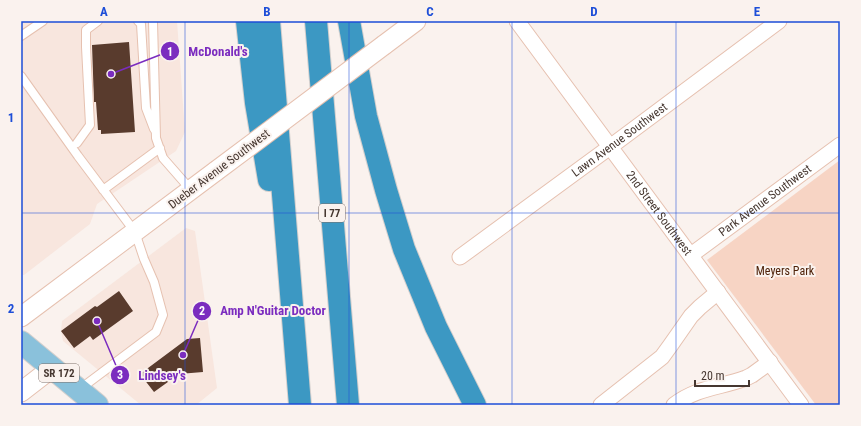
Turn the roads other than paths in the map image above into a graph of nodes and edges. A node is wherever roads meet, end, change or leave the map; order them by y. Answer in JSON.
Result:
{"nodes":[{"id":1,"x":42,"y":21,"type":"edge"},
{"id":2,"x":98,"y":21,"type":"edge"},
{"id":3,"x":153,"y":21,"type":"edge"},
{"id":4,"x":247,"y":21,"type":"edge"},
{"id":5,"x":268,"y":21,"type":"edge"},
{"id":6,"x":316,"y":21,"type":"edge"},
{"id":7,"x":348,"y":21,"type":"edge"},
{"id":8,"x":416,"y":21,"type":"edge"},
{"id":9,"x":517,"y":21,"type":"edge"},
{"id":10,"x":779,"y":21,"type":"edge"},
{"id":11,"x":140,"y":22,"type":"edge"},
{"id":12,"x":86,"y":25,"type":"edge"},
{"id":13,"x":21,"y":36,"type":"edge"},
{"id":14,"x":21,"y":76,"type":"edge"},
{"id":15,"x":156,"y":138,"type":"junction"},
{"id":16,"x":77,"y":143,"type":"dead end"},
{"id":17,"x":840,"y":145,"type":"edge"},
{"id":18,"x":610,"y":147,"type":"junction"},
{"id":19,"x":160,"y":148,"type":"junction"},
{"id":20,"x":103,"y":190,"type":"junction"},
{"id":21,"x":191,"y":190,"type":"junction"},
{"id":22,"x":134,"y":232,"type":"junction"},
{"id":23,"x":691,"y":255,"type":"junction"},
{"id":24,"x":460,"y":257,"type":"dead end"},
{"id":25,"x":718,"y":292,"type":"junction"},
{"id":26,"x":21,"y":317,"type":"edge"},
{"id":27,"x":293,"y":320,"type":"junction"},
{"id":28,"x":21,"y":342,"type":"edge"},
{"id":29,"x":770,"y":362,"type":"junction"},
{"id":30,"x":52,"y":368,"type":"junction"},
{"id":31,"x":79,"y":390,"type":"junction"},
{"id":32,"x":21,"y":392,"type":"edge"},
{"id":33,"x":97,"y":405,"type":"edge"},
{"id":34,"x":300,"y":405,"type":"edge"},
{"id":35,"x":348,"y":405,"type":"edge"},
{"id":36,"x":474,"y":405,"type":"edge"},
{"id":37,"x":601,"y":405,"type":"edge"},
{"id":38,"x":674,"y":405,"type":"edge"},
{"id":39,"x":801,"y":405,"type":"edge"}],
"edges":[{"from":1,"to":13,"type":"lane"},
{"from":2,"to":12,"type":"lane"},
{"from":3,"to":15,"type":"lane"},
{"from":4,"to":27,"type":"highway"},
{"from":5,"to":27,"type":"highway"},
{"from":6,"to":35,"type":"highway","number":"I 77"},
{"from":7,"to":36,"type":"highway"},
{"from":8,"to":21,"type":"street","name":"Dueber Avenue Southwest","bridge":true},
{"from":9,"to":18,"type":"street","name":"2nd Street Southwest"},
{"from":10,"to":18,"type":"street","name":"Lawn Avenue Southwest"},
{"from":11,"to":15,"type":"lane"},
{"from":12,"to":16,"type":"lane"},
{"from":14,"to":20,"type":"lane"},
{"from":15,"to":19,"type":"lane"},
{"from":17,"to":23,"type":"street","name":"Park Avenue Southwest"},
{"from":18,"to":23,"type":"street","name":"2nd Street Southwest"},
{"from":18,"to":24,"type":"street","name":"Lawn Avenue Southwest"},
{"from":19,"to":20,"type":"lane"},
{"from":19,"to":21,"type":"lane"},
{"from":20,"to":22,"type":"lane"},
{"from":21,"to":22,"type":"street","name":"Dueber Avenue Southwest"},
{"from":22,"to":26,"type":"street","name":"Dueber Avenue Southwest"},
{"from":22,"to":31,"type":"lane"},
{"from":23,"to":25,"type":"street","name":"2nd Street Southwest"},
{"from":25,"to":29,"type":"street","name":"2nd Street Southwest"},
{"from":25,"to":37,"type":"street"},
{"from":27,"to":34,"type":"highway"},
{"from":28,"to":30,"type":"main road","number":"SR 172"},
{"from":29,"to":38,"type":"street"},
{"from":29,"to":39,"type":"street","name":"2nd Street Southwest"},
{"from":30,"to":31,"type":"main road","number":"SR 172"},
{"from":30,"to":32,"type":"street"},
{"from":31,"to":33,"type":"main road","number":"SR 172"}]}
